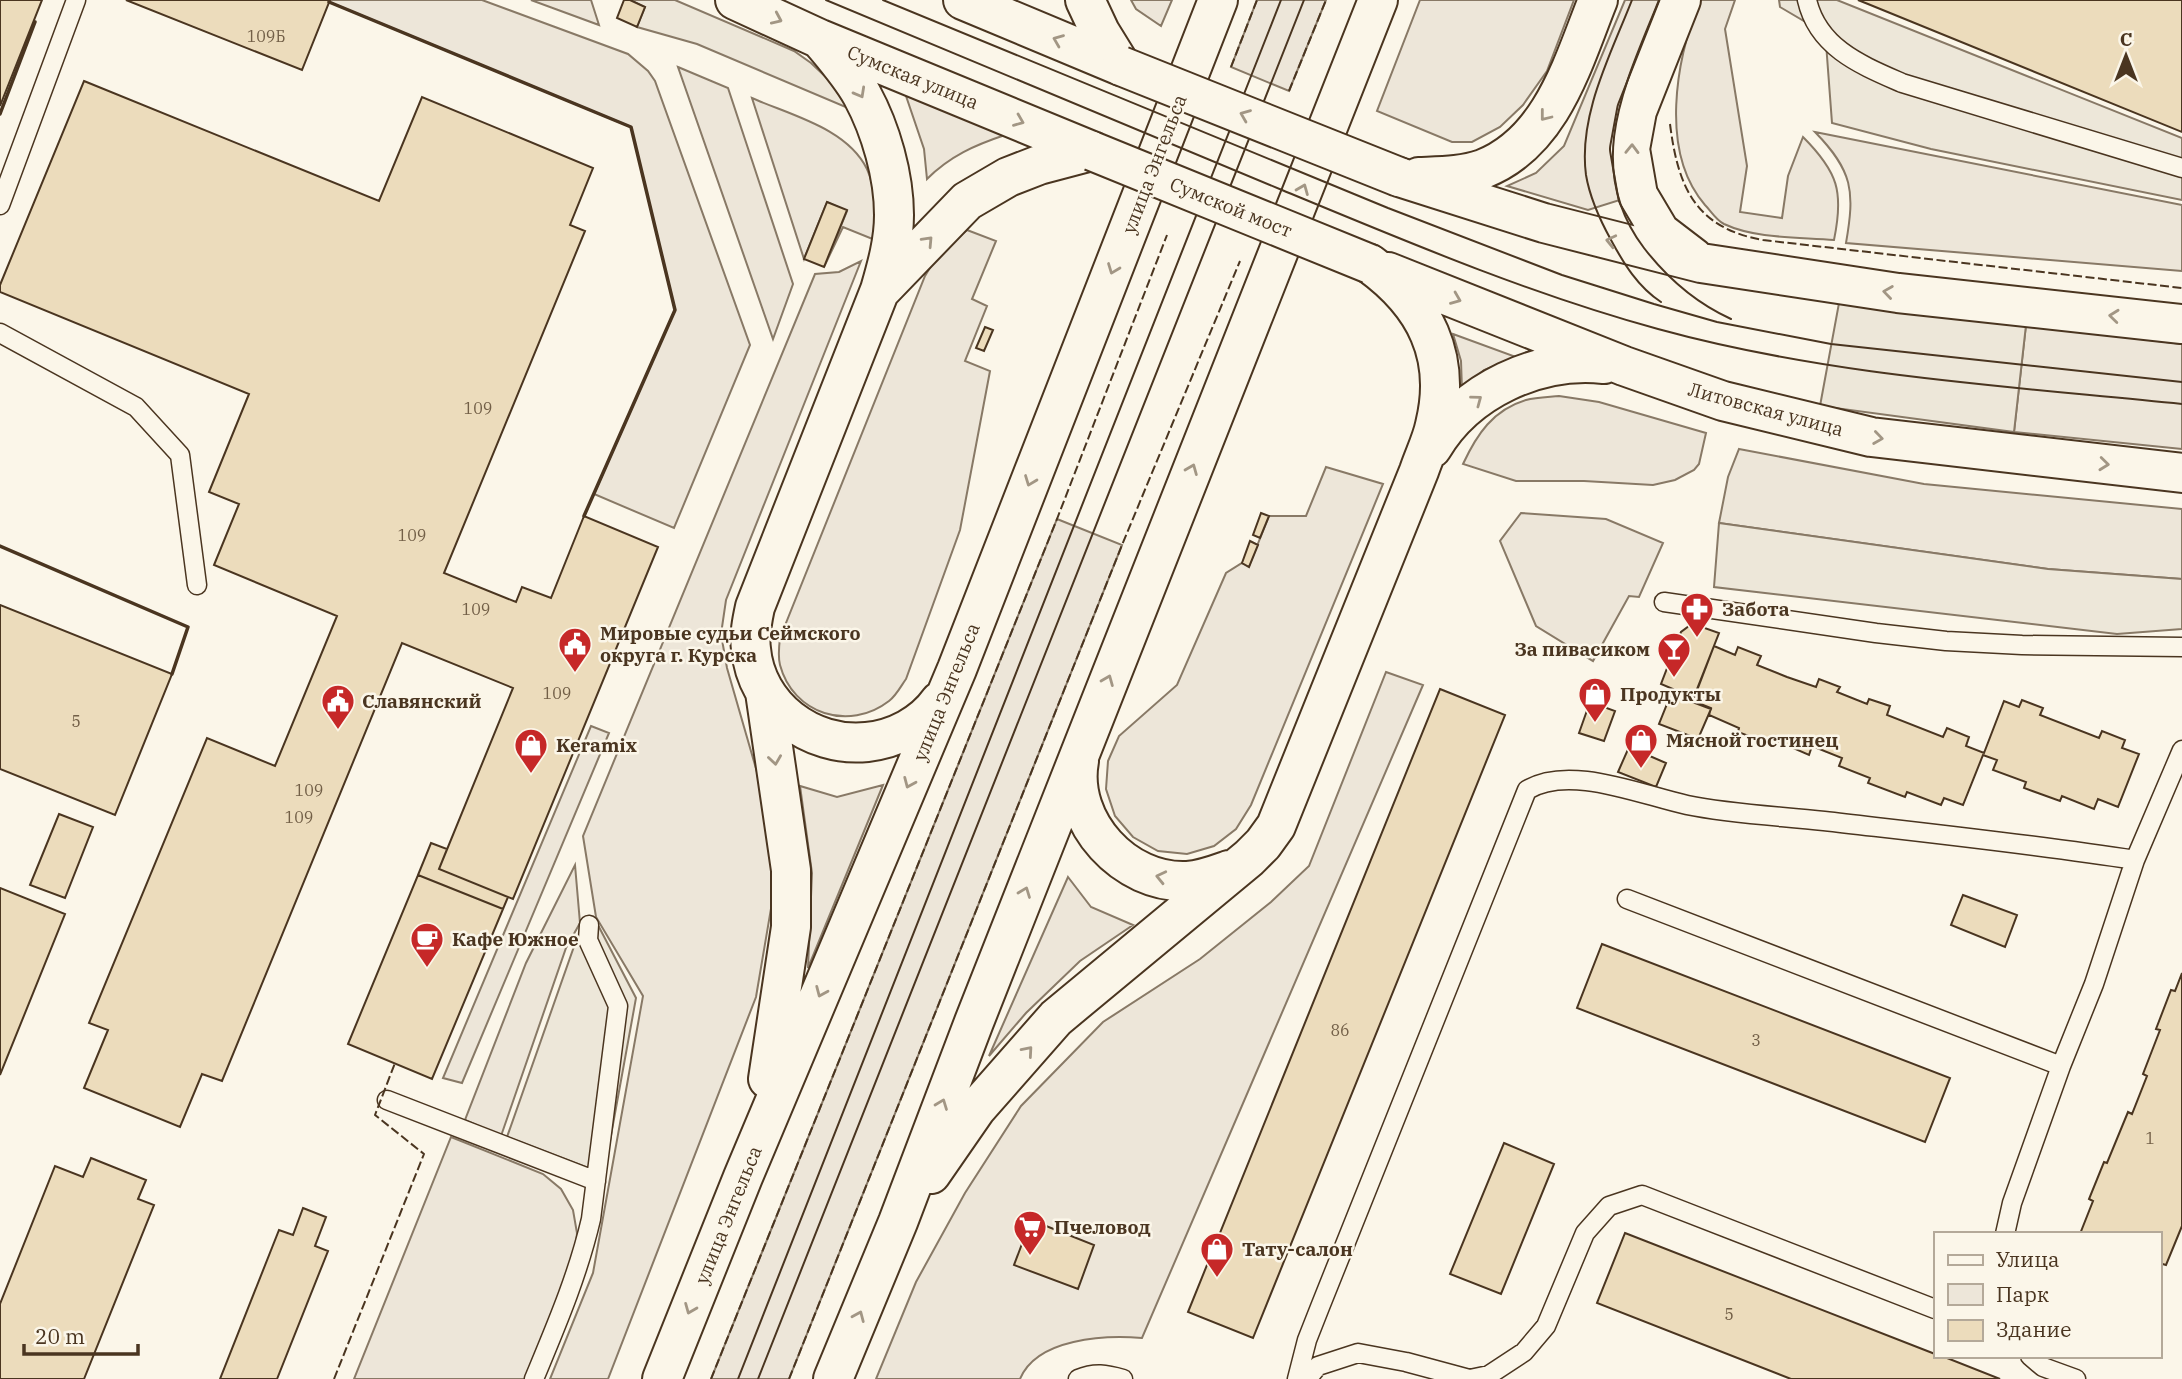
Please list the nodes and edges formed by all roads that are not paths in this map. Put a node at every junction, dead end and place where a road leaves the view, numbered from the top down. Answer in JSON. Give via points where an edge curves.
{"nodes":[{"id":1,"x":76,"y":0,"type":"edge"},
{"id":2,"x":735,"y":0,"type":"edge"},
{"id":3,"x":963,"y":0,"type":"edge"},
{"id":4,"x":1085,"y":0,"type":"edge"},
{"id":5,"x":1218,"y":0,"type":"edge"},
{"id":6,"x":1378,"y":0,"type":"edge"},
{"id":7,"x":1598,"y":0,"type":"edge"},
{"id":8,"x":1681,"y":0,"type":"edge"},
{"id":9,"x":1807,"y":0,"type":"edge"},
{"id":10,"x":820,"y":39,"type":"junction"},
{"id":11,"x":1121,"y":66,"type":"junction"},
{"id":12,"x":1092,"y":150,"type":"junction"},
{"id":13,"x":2182,"y":168,"type":"edge"},
{"id":14,"x":1399,"y":177,"type":"junction"},
{"id":15,"x":0,"y":205,"type":"edge"},
{"id":16,"x":1701,"y":263,"type":"junction"},
{"id":17,"x":1370,"y":264,"type":"junction"},
{"id":18,"x":880,"y":290,"type":"junction"},
{"id":19,"x":2182,"y":324,"type":"edge"},
{"id":20,"x":0,"y":333,"type":"edge"},
{"id":21,"x":1624,"y":366,"type":"junction"},
{"id":22,"x":1419,"y":471,"type":"junction"},
{"id":23,"x":2182,"y":472,"type":"edge"},
{"id":24,"x":197,"y":585,"type":"dead end"},
{"id":25,"x":1664,"y":603,"type":"dead end"},
{"id":26,"x":2182,"y":647,"type":"edge"},
{"id":27,"x":948,"y":689,"type":"junction"},
{"id":28,"x":765,"y":692,"type":"junction"},
{"id":29,"x":1083,"y":744,"type":"junction"},
{"id":30,"x":2182,"y":750,"type":"edge"},
{"id":31,"x":1249,"y":858,"type":"junction"},
{"id":32,"x":2135,"y":860,"type":"junction"},
{"id":33,"x":1627,"y":899,"type":"dead end"},
{"id":34,"x":589,"y":925,"type":"dead end"},
{"id":35,"x":2061,"y":1066,"type":"junction"},
{"id":36,"x":387,"y":1100,"type":"dead end"},
{"id":37,"x":743,"y":1178,"type":"junction"},
{"id":38,"x":596,"y":1181,"type":"junction"},
{"id":39,"x":898,"y":1222,"type":"junction"},
{"id":40,"x":2005,"y":1232,"type":"edge"},
{"id":41,"x":1934,"y":1308,"type":"edge"},
{"id":42,"x":2032,"y":1358,"type":"edge"},
{"id":43,"x":534,"y":1379,"type":"edge"},
{"id":44,"x":662,"y":1379,"type":"edge"},
{"id":45,"x":833,"y":1379,"type":"edge"},
{"id":46,"x":1078,"y":1379,"type":"edge"},
{"id":47,"x":1124,"y":1379,"type":"edge"},
{"id":48,"x":1297,"y":1379,"type":"edge"},
{"id":49,"x":1307,"y":1379,"type":"edge"},
{"id":50,"x":1470,"y":1379,"type":"edge"},
{"id":51,"x":2076,"y":1379,"type":"edge"}],
"edges":[{"from":1,"to":15,"type":"lane"},
{"from":2,"to":10,"type":"main road","name":"Сумская улица","one_way":true},
{"from":11,"to":3,"type":"main road","one_way":true},
{"from":4,"to":11,"type":"main road"},
{"from":5,"to":27,"type":"main road","name":"улица Энгельса","one_way":true},
{"from":29,"to":6,"type":"main road","one_way":true},
{"from":7,"to":14,"type":"main road","one_way":true,"via":[[1550,112],[1518,148],[1483,169]]},
{"from":16,"to":8,"type":"main road","one_way":true,"via":[[1660,232],[1637,195],[1630,149],[1637,111]]},
{"from":9,"to":13,"type":"lane","via":[[1819,30],[1832,46],[1874,71]]},
{"from":10,"to":12,"type":"main road","name":"Сумская улица","one_way":true},
{"from":10,"to":18,"type":"main road","one_way":true,"via":[[852,79],[872,116],[893,188],[891,253]]},
{"from":14,"to":11,"type":"main road","one_way":true,"bridge":true},
{"from":12,"to":17,"type":"main road","name":"Сумской мост","bridge":true},
{"from":18,"to":12,"type":"main road","one_way":true,"via":[[967,201],[1009,177]]},
{"from":16,"to":14,"type":"main road","one_way":true,"via":[[1544,223]]},
{"from":19,"to":16,"type":"main road","one_way":true,"via":[[1898,293]]},
{"from":17,"to":21,"type":"main road","name":"Литовская улица","one_way":true},
{"from":17,"to":22,"type":"main road","via":[[1410,300],[1434,347],[1440,400]]},
{"from":18,"to":28,"type":"main road","via":[[755,607],[751,651]]},
{"from":20,"to":24,"type":"lane","via":[[136,407],[180,455]]},
{"from":22,"to":21,"type":"main road","one_way":true,"via":[[1462,411],[1521,375],[1589,362]]},
{"from":21,"to":23,"type":"main road","name":"Литовская улица","one_way":true,"via":[[1723,401],[1871,437]]},
{"from":22,"to":31,"type":"main road","via":[[1276,826]]},
{"from":25,"to":26,"type":"lane","via":[[1946,641]]},
{"from":27,"to":28,"type":"main road","via":[[935,707],[900,734],[856,743],[814,735],[778,710]]},
{"from":27,"to":37,"type":"main road","name":"улица Энгельса","one_way":true},
{"from":28,"to":37,"type":"main road","one_way":true,"via":[[791,870],[791,927],[769,1075]]},
{"from":31,"to":29,"type":"main road","one_way":true,"via":[[1228,871],[1185,881],[1142,872],[1123,861],[1093,829],[1084,809],[1078,765]]},
{"from":39,"to":29,"type":"main road","one_way":true},
{"from":30,"to":32,"type":"lane"},
{"from":39,"to":31,"type":"main road","one_way":true,"via":[[976,1109],[1056,1018]]},
{"from":32,"to":35,"type":"lane"},
{"from":32,"to":48,"type":"lane","via":[[1689,806],[1591,782],[1550,781],[1527,790],[1307,1340]]},
{"from":33,"to":35,"type":"lane"},
{"from":34,"to":38,"type":"lane","via":[[588,940],[618,1006]]},
{"from":35,"to":40,"type":"lane"},
{"from":36,"to":38,"type":"lane"},
{"from":37,"to":44,"type":"main road","name":"улица Энгельса","one_way":true},
{"from":38,"to":43,"type":"lane","via":[[583,1254]]},
{"from":45,"to":39,"type":"main road","one_way":true},
{"from":41,"to":50,"type":"lane","via":[[1642,1195],[1609,1206],[1585,1233],[1546,1326],[1524,1352],[1489,1375]]},
{"from":42,"to":51,"type":"lane"},
{"from":46,"to":47,"type":"lane","via":[[1090,1374]]},
{"from":49,"to":50,"type":"lane","via":[[1318,1366],[1357,1353]]}]}
